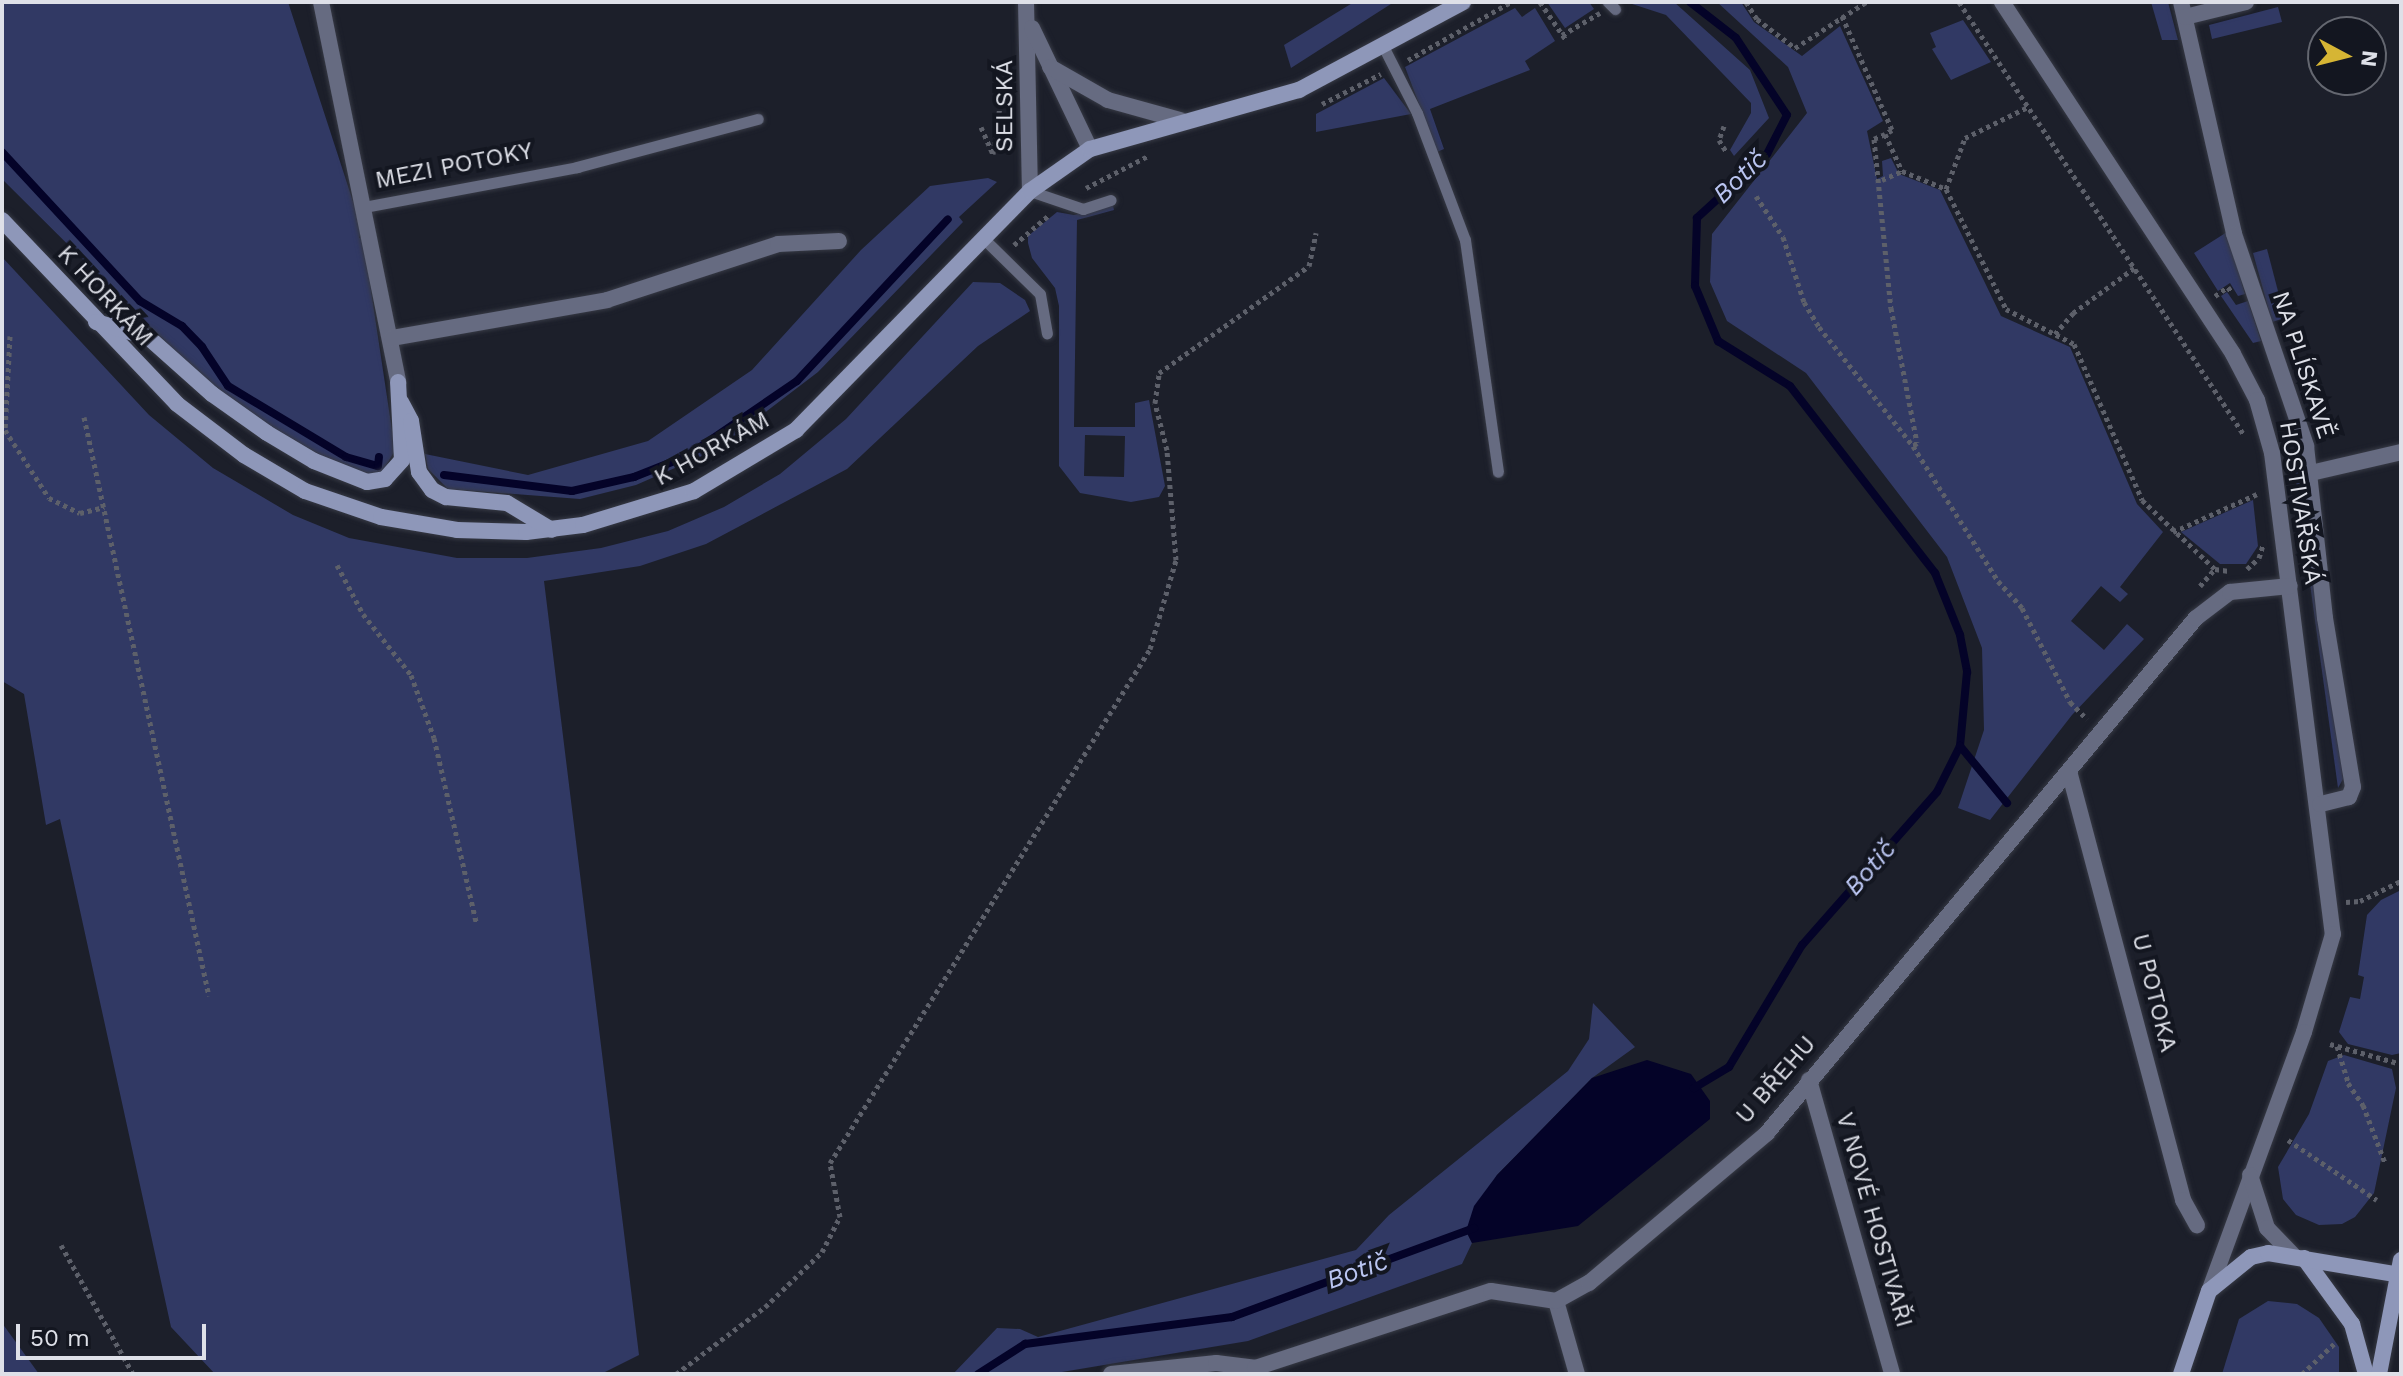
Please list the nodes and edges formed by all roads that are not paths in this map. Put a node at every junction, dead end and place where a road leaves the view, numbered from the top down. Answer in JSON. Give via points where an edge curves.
{"nodes":[{"id":1,"x":321,"y":2,"type":"edge"},
{"id":2,"x":1026,"y":2,"type":"edge"},
{"id":3,"x":1463,"y":2,"type":"edge"},
{"id":4,"x":2002,"y":2,"type":"edge"},
{"id":5,"x":2246,"y":2,"type":"edge"},
{"id":6,"x":2224,"y":5,"type":"edge"},
{"id":7,"x":2183,"y":9,"type":"edge"},
{"id":8,"x":1029,"y":21,"type":"junction"},
{"id":9,"x":1383,"y":46,"type":"junction"},
{"id":10,"x":1050,"y":67,"type":"junction"},
{"id":11,"x":758,"y":119,"type":"dead end"},
{"id":12,"x":1180,"y":120,"type":"junction"},
{"id":13,"x":1090,"y":149,"type":"junction"},
{"id":14,"x":1030,"y":191,"type":"junction"},
{"id":15,"x":1111,"y":200,"type":"dead end"},
{"id":16,"x":364,"y":207,"type":"junction"},
{"id":17,"x":2,"y":220,"type":"edge"},
{"id":18,"x":984,"y":239,"type":"junction"},
{"id":19,"x":839,"y":241,"type":"dead end"},
{"id":20,"x":95,"y":321,"type":"junction"},
{"id":21,"x":1047,"y":333,"type":"dead end"},
{"id":22,"x":392,"y":338,"type":"junction"},
{"id":23,"x":398,"y":382,"type":"joint"},
{"id":24,"x":401,"y":402,"type":"junction"},
{"id":25,"x":2401,"y":452,"type":"edge"},
{"id":26,"x":1498,"y":472,"type":"dead end"},
{"id":27,"x":2311,"y":473,"type":"junction"},
{"id":28,"x":552,"y":530,"type":"junction"},
{"id":29,"x":2290,"y":586,"type":"junction"},
{"id":30,"x":2069,"y":771,"type":"junction"},
{"id":31,"x":2320,"y":804,"type":"junction"},
{"id":32,"x":1809,"y":1080,"type":"junction"},
{"id":33,"x":2249,"y":1174,"type":"junction"},
{"id":34,"x":2197,"y":1225,"type":"dead end"},
{"id":35,"x":2299,"y":1258,"type":"junction"},
{"id":36,"x":2400,"y":1270,"type":"edge"},
{"id":37,"x":2209,"y":1291,"type":"junction"},
{"id":38,"x":1556,"y":1301,"type":"junction"},
{"id":39,"x":1255,"y":1371,"type":"edge"},
{"id":40,"x":1111,"y":1374,"type":"edge"},
{"id":41,"x":1577,"y":1374,"type":"edge"},
{"id":42,"x":1892,"y":1374,"type":"edge"},
{"id":43,"x":2181,"y":1374,"type":"edge"},
{"id":44,"x":2366,"y":1374,"type":"edge"},
{"id":45,"x":2379,"y":1374,"type":"edge"}],
"edges":[{"from":1,"to":16,"type":"street","name":"MEZI POTOKY"},
{"from":2,"to":8,"type":"street","name":"SELSKÁ"},
{"from":3,"to":9,"type":"main road","name":"K HORKÁM"},
{"from":4,"to":29,"type":"street","name":"HOSTIVAŘSKÁ","via":[[2246,378],[2266,427]]},
{"from":5,"to":6,"type":"street"},
{"from":6,"to":7,"type":"street"},
{"from":7,"to":27,"type":"street","name":"NA PLÍSKAVĚ","via":[[2234,234],[2304,435]]},
{"from":8,"to":10,"type":"street","name":"SELSKÁ"},
{"from":8,"to":14,"type":"street","name":"SELSKÁ"},
{"from":9,"to":12,"type":"main road","name":"K HORKÁM","via":[[1299,90]]},
{"from":9,"to":26,"type":"lane","via":[[1417,113],[1465,240]]},
{"from":10,"to":12,"type":"street","name":"SELSKÁ","via":[[1108,100]]},
{"from":10,"to":13,"type":"street","name":"SELSKÁ"},
{"from":11,"to":16,"type":"lane","name":"MEZI POTOKY","via":[[577,167]]},
{"from":12,"to":13,"type":"main road","name":"K HORKÁM"},
{"from":13,"to":14,"type":"main road","name":"K HORKÁM"},
{"from":14,"to":15,"type":"lane","via":[[1083,209]]},
{"from":14,"to":18,"type":"main road","name":"K HORKÁM"},
{"from":16,"to":22,"type":"street"},
{"from":17,"to":20,"type":"main road","name":"K HORKÁM"},
{"from":18,"to":21,"type":"lane","via":[[1040,294]]},
{"from":18,"to":28,"type":"main road","name":"K HORKÁM","via":[[796,430],[745,463],[658,506]]},
{"from":19,"to":22,"type":"street","via":[[778,244],[607,300]]},
{"from":20,"to":24,"type":"main road","via":[[148,337],[212,394],[267,433],[358,480],[385,479],[399,468]]},
{"from":20,"to":28,"type":"main road","name":"K HORKÁM","via":[[177,404],[244,455],[305,491],[418,525],[490,532]]},
{"from":22,"to":23,"type":"street"},
{"from":23,"to":24,"type":"main road"},
{"from":24,"to":28,"type":"main road","via":[[411,421],[419,472],[432,490],[446,497],[507,503]]},
{"from":25,"to":27,"type":"street"},
{"from":27,"to":31,"type":"street","name":"NA PLÍSKAVĚ","via":[[2325,618],[2353,787],[2349,797]]},
{"from":29,"to":30,"type":"street","name":"U BŘEHU","via":[[2219,597]]},
{"from":29,"to":31,"type":"street","name":"HOSTIVAŘSKÁ"},
{"from":30,"to":32,"type":"street","name":"U BŘEHU"},
{"from":30,"to":34,"type":"street","name":"U POTOKA","via":[[2183,1200]]},
{"from":31,"to":33,"type":"street","name":"HOSTIVAŘSKÁ","via":[[2333,934],[2304,1032]]},
{"from":32,"to":38,"type":"street","name":"U BŘEHU","via":[[1767,1133],[1589,1283]]},
{"from":32,"to":42,"type":"street","name":"V NOVÉ HOSTIVAŘI"},
{"from":33,"to":35,"type":"street","via":[[2267,1228]]},
{"from":33,"to":37,"type":"street","name":"HOSTIVAŘSKÁ"},
{"from":35,"to":36,"type":"main road"},
{"from":35,"to":37,"type":"main road","via":[[2268,1253],[2251,1257]]},
{"from":35,"to":44,"type":"main road","via":[[2352,1324]]},
{"from":36,"to":45,"type":"main road"},
{"from":37,"to":43,"type":"main road"},
{"from":38,"to":39,"type":"street","via":[[1491,1291]]},
{"from":38,"to":41,"type":"street"},
{"from":39,"to":40,"type":"street","via":[[1216,1363]]}]}
